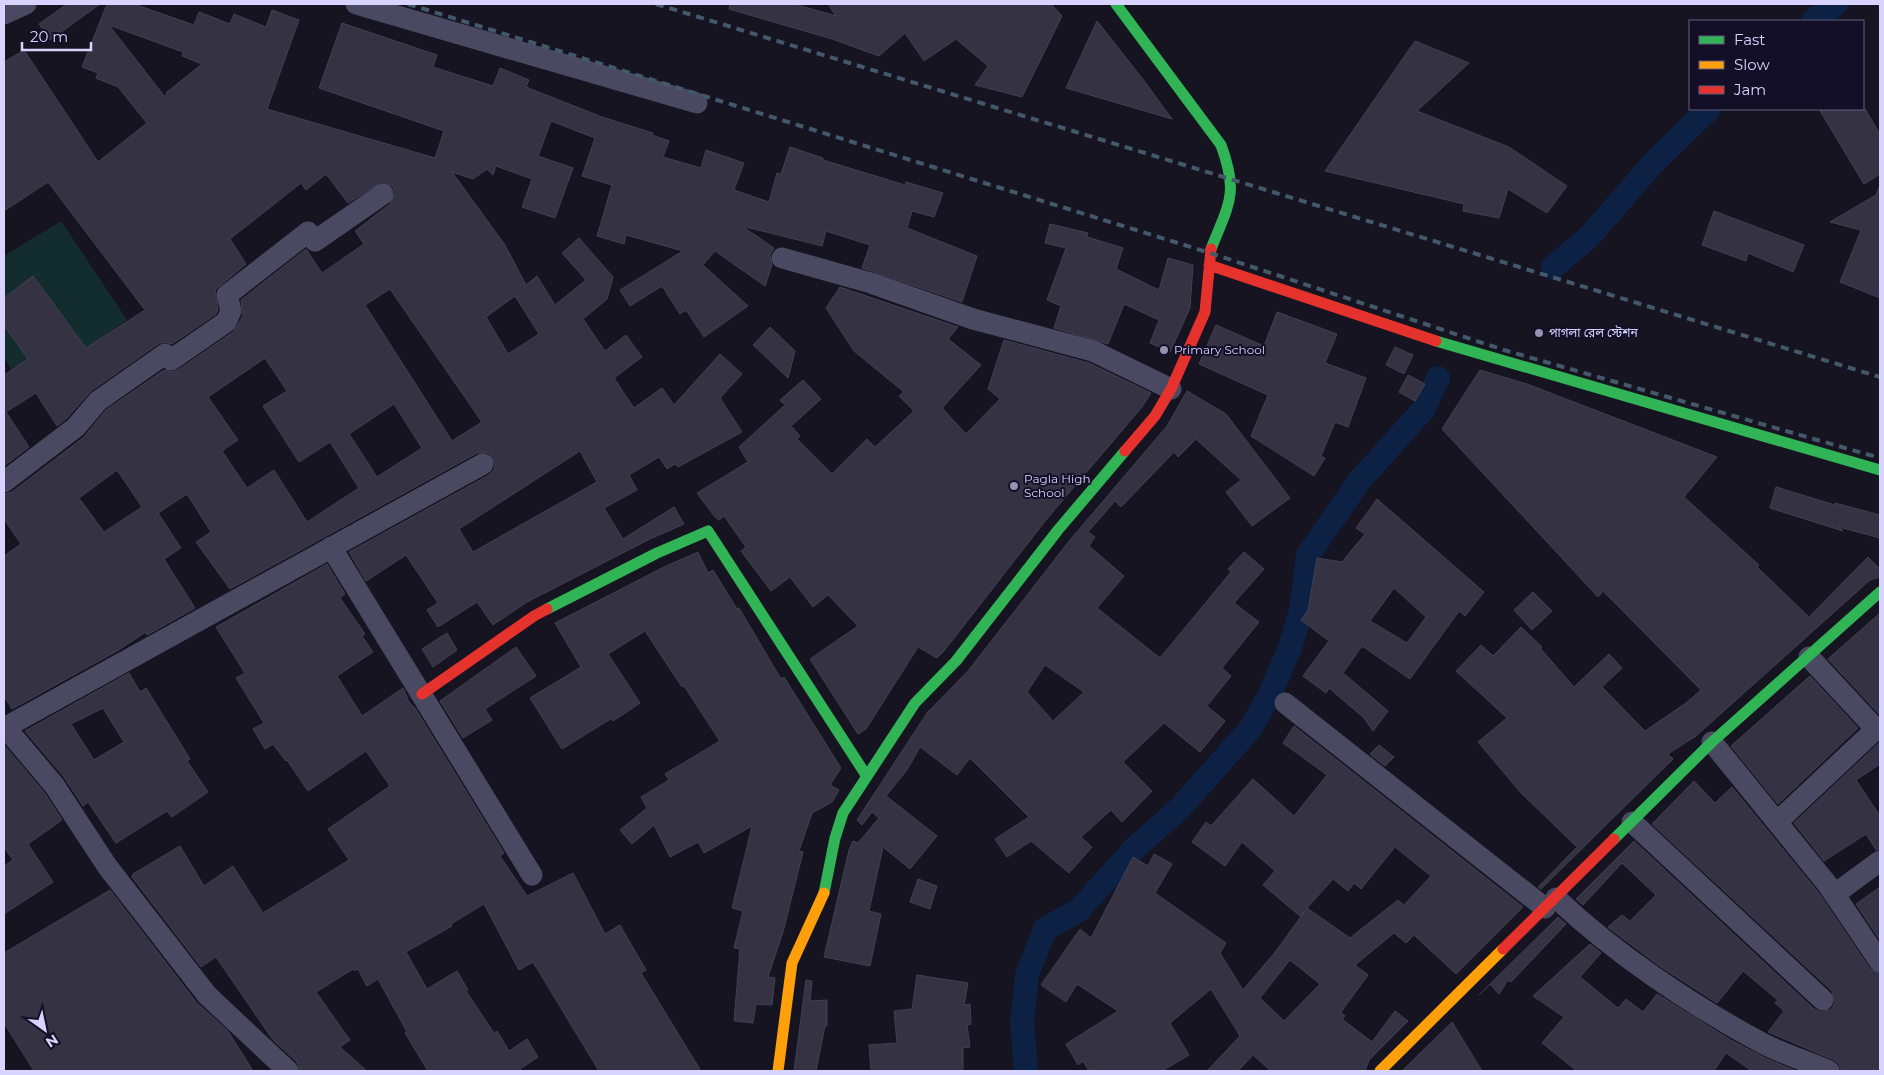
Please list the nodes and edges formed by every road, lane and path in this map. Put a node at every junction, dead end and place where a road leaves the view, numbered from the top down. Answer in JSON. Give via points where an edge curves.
{"nodes":[{"id":1,"x":26,"y":4,"type":"edge"},
{"id":2,"x":356,"y":4,"type":"edge"},
{"id":3,"x":1116,"y":4,"type":"edge"},
{"id":4,"x":4,"y":14,"type":"edge"},
{"id":5,"x":697,"y":103,"type":"dead end"},
{"id":6,"x":383,"y":194,"type":"dead end"},
{"id":7,"x":782,"y":258,"type":"dead end"},
{"id":8,"x":1209,"y":265,"type":"junction"},
{"id":9,"x":1172,"y":388,"type":"junction"},
{"id":10,"x":483,"y":464,"type":"dead end"},
{"id":11,"x":1880,"y":470,"type":"edge"},
{"id":12,"x":4,"y":482,"type":"edge"},
{"id":13,"x":330,"y":547,"type":"junction"},
{"id":14,"x":1880,"y":592,"type":"edge"},
{"id":15,"x":1809,"y":658,"type":"junction"},
{"id":16,"x":422,"y":694,"type":"junction"},
{"id":17,"x":1285,"y":703,"type":"dead end"},
{"id":18,"x":5,"y":728,"type":"edge"},
{"id":19,"x":1712,"y":742,"type":"junction"},
{"id":20,"x":866,"y":775,"type":"junction"},
{"id":21,"x":1632,"y":822,"type":"junction"},
{"id":22,"x":1777,"y":822,"type":"junction"},
{"id":23,"x":1880,"y":861,"type":"edge"},
{"id":24,"x":532,"y":874,"type":"dead end"},
{"id":25,"x":1834,"y":894,"type":"junction"},
{"id":26,"x":1550,"y":903,"type":"junction"},
{"id":27,"x":1880,"y":962,"type":"edge"},
{"id":28,"x":1823,"y":1000,"type":"dead end"},
{"id":29,"x":288,"y":1071,"type":"edge"},
{"id":30,"x":778,"y":1071,"type":"edge"},
{"id":31,"x":1380,"y":1071,"type":"edge"},
{"id":32,"x":1829,"y":1071,"type":"edge"}],
"edges":[{"from":1,"to":4,"type":"street"},
{"from":2,"to":5,"type":"street"},
{"from":3,"to":8,"type":"street","via":[[1221,145],[1230,170],[1232,196],[1210,253]]},
{"from":6,"to":12,"type":"street","via":[[315,241],[308,232],[271,259],[227,295],[231,310],[226,322],[171,360],[165,354],[98,401],[76,427]]},
{"from":7,"to":9,"type":"street","via":[[973,319],[1093,351]]},
{"from":8,"to":9,"type":"street","via":[[1205,312]]},
{"from":8,"to":11,"type":"street","via":[[1418,336]]},
{"from":9,"to":20,"type":"street","via":[[1155,416],[1058,530],[956,661],[915,703]]},
{"from":10,"to":13,"type":"street"},
{"from":13,"to":16,"type":"street"},
{"from":13,"to":18,"type":"street"},
{"from":14,"to":15,"type":"street"},
{"from":15,"to":19,"type":"street"},
{"from":15,"to":22,"type":"street","via":[[1876,729]]},
{"from":16,"to":20,"type":"street","via":[[534,616],[657,553],[708,531]]},
{"from":16,"to":24,"type":"street"},
{"from":17,"to":26,"type":"street"},
{"from":18,"to":29,"type":"street","via":[[54,785],[107,866],[207,995]]},
{"from":19,"to":21,"type":"street"},
{"from":19,"to":22,"type":"street"},
{"from":20,"to":30,"type":"street","via":[[843,813],[824,899],[792,964]]},
{"from":21,"to":26,"type":"street"},
{"from":21,"to":28,"type":"street"},
{"from":22,"to":25,"type":"street"},
{"from":23,"to":25,"type":"street"},
{"from":25,"to":27,"type":"street"},
{"from":26,"to":31,"type":"street"},
{"from":26,"to":32,"type":"street","via":[[1642,968],[1763,1043]]}]}
